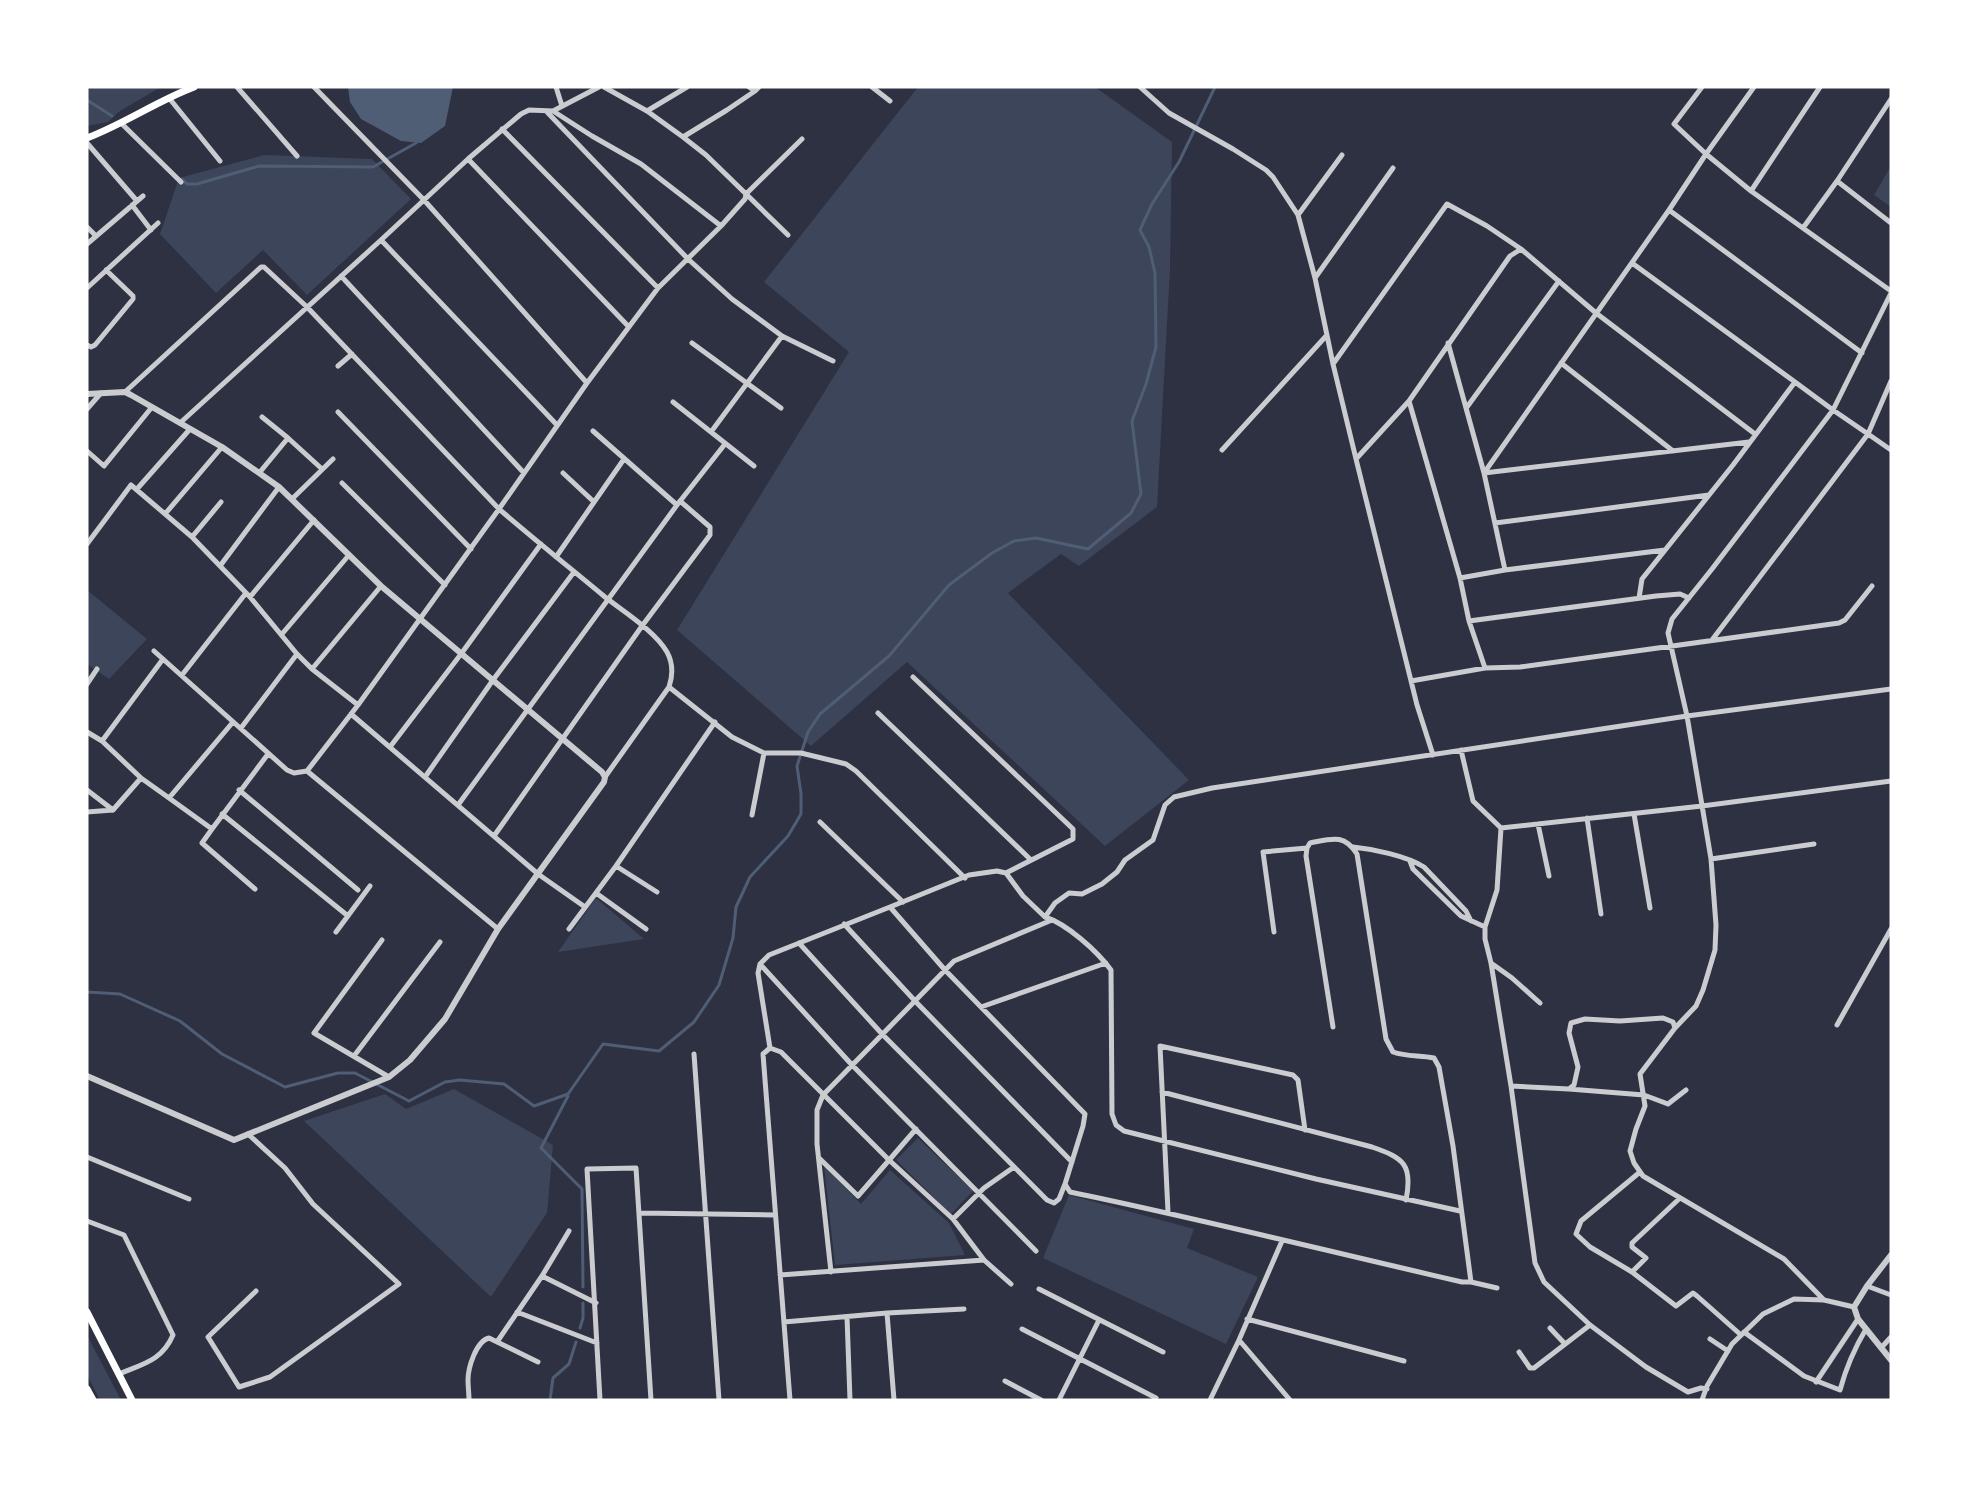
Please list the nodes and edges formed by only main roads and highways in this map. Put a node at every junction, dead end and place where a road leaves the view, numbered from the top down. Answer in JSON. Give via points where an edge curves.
{"nodes":[{"id":1,"x":194,"y":87,"type":"edge"},
{"id":2,"x":87,"y":138,"type":"edge"},
{"id":3,"x":87,"y":1312,"type":"edge"},
{"id":4,"x":87,"y":1389,"type":"edge"},
{"id":5,"x":93,"y":1400,"type":"edge"},
{"id":6,"x":132,"y":1400,"type":"edge"}],
"edges":[{"from":1,"to":2,"type":"main road"},
{"from":3,"to":6,"type":"main road"},
{"from":4,"to":5,"type":"main road"}]}
